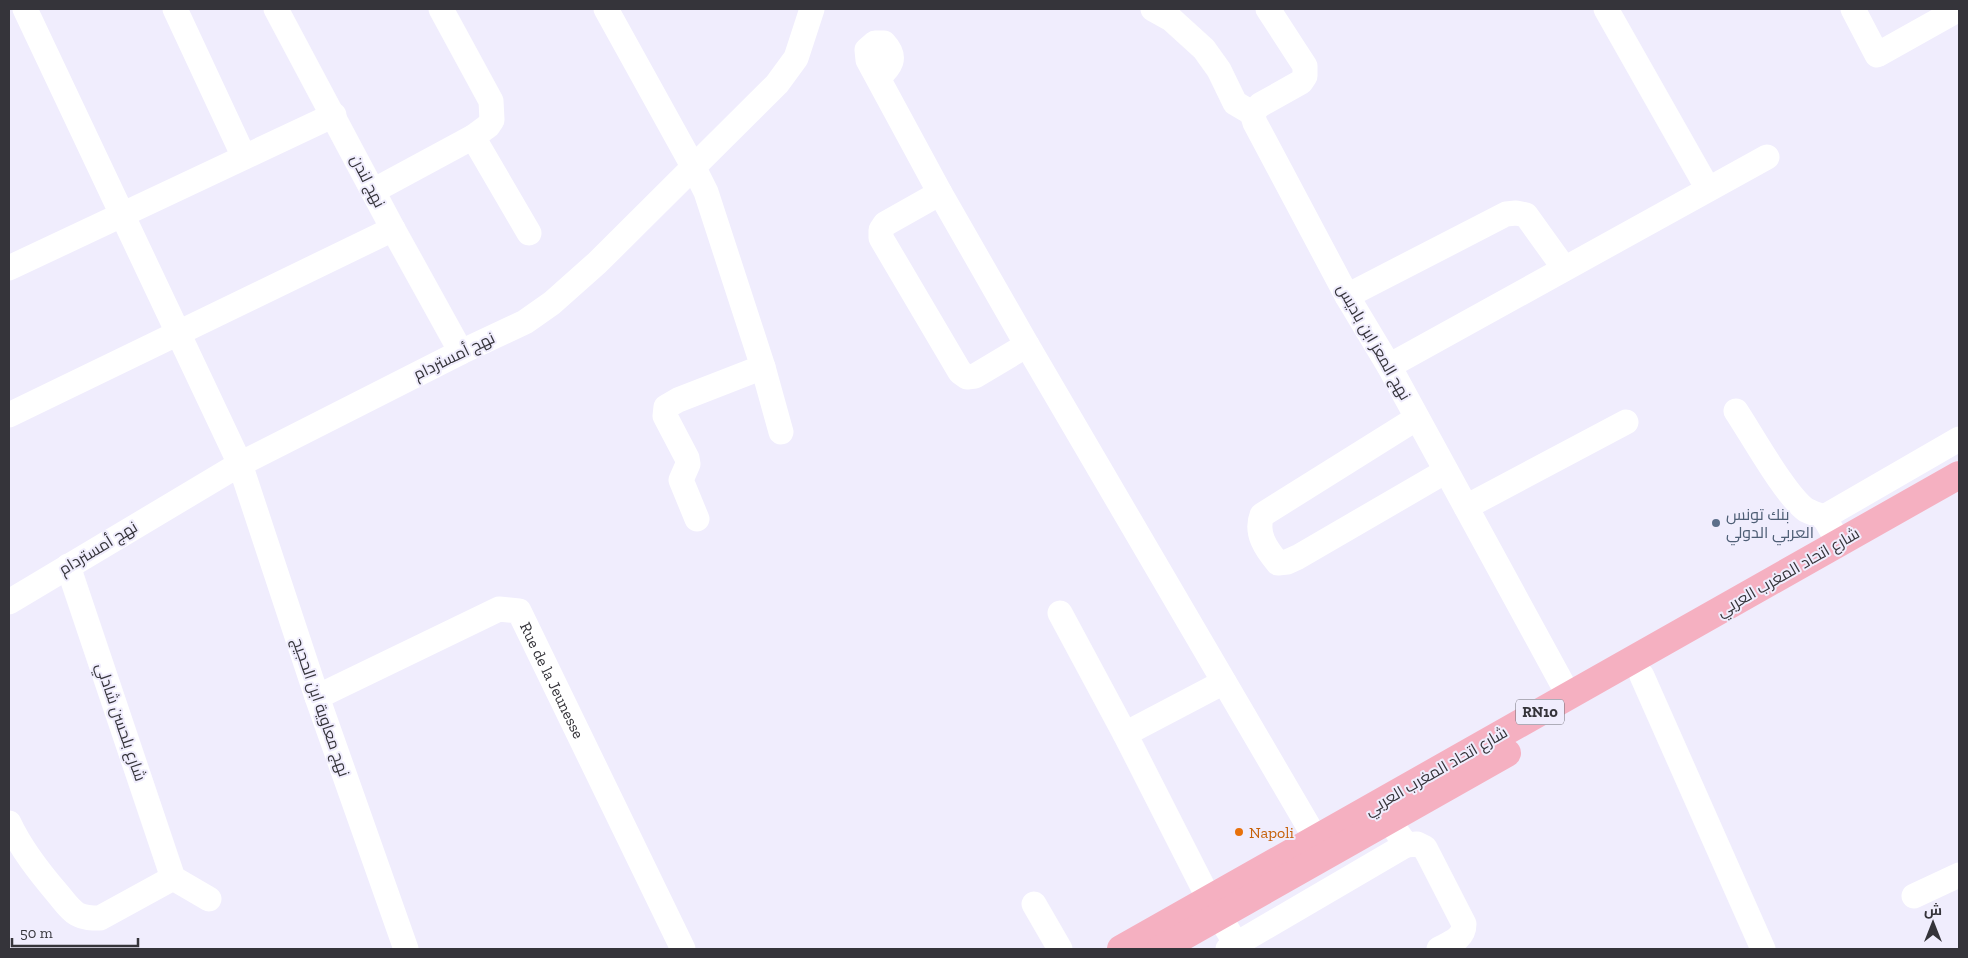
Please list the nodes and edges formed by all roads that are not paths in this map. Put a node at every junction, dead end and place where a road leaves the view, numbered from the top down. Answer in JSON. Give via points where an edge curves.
{"nodes":[{"id":1,"x":25,"y":9,"type":"edge"},
{"id":2,"x":175,"y":9,"type":"edge"},
{"id":3,"x":276,"y":9,"type":"edge"},
{"id":4,"x":441,"y":9,"type":"edge"},
{"id":5,"x":606,"y":9,"type":"edge"},
{"id":6,"x":812,"y":9,"type":"edge"},
{"id":7,"x":1153,"y":9,"type":"edge"},
{"id":8,"x":1268,"y":9,"type":"edge"},
{"id":9,"x":1606,"y":9,"type":"edge"},
{"id":10,"x":1853,"y":9,"type":"edge"},
{"id":11,"x":1959,"y":9,"type":"edge"},
{"id":12,"x":878,"y":78,"type":"dead end"},
{"id":13,"x":1252,"y":113,"type":"junction"},
{"id":14,"x":334,"y":115,"type":"junction"},
{"id":15,"x":473,"y":137,"type":"junction"},
{"id":16,"x":244,"y":157,"type":"junction"},
{"id":17,"x":1767,"y":157,"type":"dead end"},
{"id":18,"x":694,"y":168,"type":"junction"},
{"id":19,"x":1708,"y":188,"type":"junction"},
{"id":20,"x":373,"y":191,"type":"junction"},
{"id":21,"x":940,"y":193,"type":"junction"},
{"id":22,"x":122,"y":215,"type":"junction"},
{"id":23,"x":393,"y":229,"type":"junction"},
{"id":24,"x":529,"y":233,"type":"dead end"},
{"id":25,"x":9,"y":268,"type":"edge"},
{"id":26,"x":1564,"y":268,"type":"junction"},
{"id":27,"x":1347,"y":296,"type":"junction"},
{"id":28,"x":177,"y":332,"type":"junction"},
{"id":29,"x":1027,"y":345,"type":"junction"},
{"id":30,"x":461,"y":352,"type":"junction"},
{"id":31,"x":1388,"y":366,"type":"junction"},
{"id":32,"x":763,"y":367,"type":"junction"},
{"id":33,"x":1736,"y":411,"type":"dead end"},
{"id":34,"x":9,"y":415,"type":"edge"},
{"id":35,"x":1417,"y":418,"type":"junction"},
{"id":36,"x":1626,"y":422,"type":"dead end"},
{"id":37,"x":781,"y":432,"type":"dead end"},
{"id":38,"x":1959,"y":439,"type":"edge"},
{"id":39,"x":240,"y":464,"type":"junction"},
{"id":40,"x":1446,"y":471,"type":"junction"},
{"id":41,"x":1959,"y":475,"type":"edge"},
{"id":42,"x":1959,"y":496,"type":"edge"},
{"id":43,"x":1466,"y":507,"type":"junction"},
{"id":44,"x":1824,"y":517,"type":"junction"},
{"id":45,"x":697,"y":519,"type":"dead end"},
{"id":46,"x":1839,"y":543,"type":"junction"},
{"id":47,"x":68,"y":566,"type":"junction"},
{"id":48,"x":9,"y":602,"type":"edge"},
{"id":49,"x":1060,"y":613,"type":"dead end"},
{"id":50,"x":1637,"y":668,"type":"junction"},
{"id":51,"x":1224,"y":682,"type":"junction"},
{"id":52,"x":1569,"y":696,"type":"junction"},
{"id":53,"x":317,"y":697,"type":"junction"},
{"id":54,"x":1125,"y":734,"type":"junction"},
{"id":55,"x":1390,"y":820,"type":"junction"},
{"id":56,"x":9,"y":823,"type":"edge"},
{"id":57,"x":1316,"y":839,"type":"junction"},
{"id":58,"x":1406,"y":845,"type":"junction"},
{"id":59,"x":1959,"y":875,"type":"edge"},
{"id":60,"x":173,"y":878,"type":"junction"},
{"id":61,"x":1914,"y":896,"type":"dead end"},
{"id":62,"x":210,"y":900,"type":"dead end"},
{"id":63,"x":1034,"y":904,"type":"dead end"},
{"id":64,"x":1221,"y":907,"type":"junction"},
{"id":65,"x":1243,"y":946,"type":"edge"},
{"id":66,"x":406,"y":949,"type":"edge"},
{"id":67,"x":683,"y":949,"type":"edge"},
{"id":68,"x":1060,"y":949,"type":"edge"},
{"id":69,"x":1121,"y":949,"type":"edge"},
{"id":70,"x":1161,"y":949,"type":"edge"},
{"id":71,"x":1439,"y":949,"type":"edge"},
{"id":72,"x":1763,"y":949,"type":"edge"}],
"edges":[{"from":1,"to":22,"type":"street","name":"نهج معاوية ابن الحجيج"},
{"from":2,"to":16,"type":"street"},
{"from":3,"to":14,"type":"street","name":"نهج لندن"},
{"from":4,"to":15,"type":"street","via":[[491,102],[492,120]]},
{"from":5,"to":18,"type":"street"},
{"from":6,"to":18,"type":"street","name":"نهج أمستردام","via":[[796,58],[789,69]]},
{"from":7,"to":13,"type":"street","via":[[1171,19],[1204,49],[1219,70],[1235,103]]},
{"from":8,"to":13,"type":"street","via":[[1305,66],[1305,76],[1301,82]]},
{"from":9,"to":19,"type":"street"},
{"from":10,"to":11,"type":"street","via":[[1877,55]]},
{"from":12,"to":21,"type":"street"},
{"from":13,"to":27,"type":"street","name":"نهج المعز ابن باديس"},
{"from":14,"to":16,"type":"street"},
{"from":14,"to":20,"type":"street","name":"نهج لندن"},
{"from":15,"to":20,"type":"street"},
{"from":15,"to":24,"type":"street"},
{"from":16,"to":22,"type":"street"},
{"from":17,"to":19,"type":"street"},
{"from":18,"to":30,"type":"street","name":"نهج أمستردام","via":[[552,303],[525,322]]},
{"from":18,"to":32,"type":"street","via":[[710,204]]},
{"from":19,"to":26,"type":"street"},
{"from":20,"to":23,"type":"street","name":"نهج لندن"},
{"from":21,"to":29,"type":"street"},
{"from":21,"to":29,"type":"street","via":[[885,224],[881,238],[960,372],[975,376]]},
{"from":22,"to":25,"type":"street"},
{"from":22,"to":28,"type":"street","name":"نهج معاوية ابن الحجيج"},
{"from":23,"to":28,"type":"street"},
{"from":23,"to":30,"type":"street","name":"نهج لندن"},
{"from":26,"to":27,"type":"street","via":[[1526,216],[1506,214]]},
{"from":26,"to":31,"type":"street"},
{"from":27,"to":31,"type":"street","name":"نهج المعز ابن باديس"},
{"from":28,"to":34,"type":"street"},
{"from":28,"to":39,"type":"street","name":"نهج معاوية ابن الحجيج"},
{"from":29,"to":51,"type":"street"},
{"from":30,"to":39,"type":"street","name":"نهج أمستردام"},
{"from":31,"to":35,"type":"street","name":"نهج المعز ابن باديس"},
{"from":32,"to":37,"type":"street"},
{"from":32,"to":45,"type":"street","via":[[666,407],[665,416],[687,458],[688,464],[681,480]]},
{"from":33,"to":44,"type":"street","via":[[1786,488],[1805,509]]},
{"from":35,"to":40,"type":"street","name":"نهج المعز ابن باديس"},
{"from":35,"to":40,"type":"street","via":[[1262,516],[1259,532],[1272,556],[1278,563],[1298,557]]},
{"from":36,"to":43,"type":"street"},
{"from":38,"to":44,"type":"street"},
{"from":39,"to":47,"type":"street","name":"نهج أمستردام"},
{"from":39,"to":53,"type":"street","name":"نهج معاوية ابن الحجيج"},
{"from":40,"to":43,"type":"street","name":"نهج المعز ابن باديس"},
{"from":41,"to":46,"type":"main road","name":"شارع اتحاد المغرب العربي","number":"RN10"},
{"from":42,"to":50,"type":"main road","name":"شارع اتحاد المغرب العربي","number":"RN10"},
{"from":43,"to":52,"type":"street","name":"نهج المعز ابن باديس"},
{"from":44,"to":46,"type":"street"},
{"from":46,"to":50,"type":"main road","name":"شارع اتحاد المغرب العربي","number":"RN10"},
{"from":47,"to":48,"type":"street","name":"نهج أمستردام"},
{"from":47,"to":60,"type":"street","name":"شارع بلحسن شادلي"},
{"from":49,"to":54,"type":"street"},
{"from":50,"to":52,"type":"main road","name":"شارع اتحاد المغرب العربي","number":"RN10"},
{"from":50,"to":55,"type":"main road","name":"شارع اتحاد المغرب العربي","number":"RN10"},
{"from":50,"to":72,"type":"street"},
{"from":51,"to":54,"type":"street"},
{"from":51,"to":57,"type":"street"},
{"from":52,"to":57,"type":"main road","name":"شارع اتحاد المغرب العربي","number":"RN10"},
{"from":53,"to":66,"type":"street","name":"نهج معاوية ابن الحجيج"},
{"from":53,"to":67,"type":"street","name":"Rue de la Jeunesse","via":[[499,609],[519,611]]},
{"from":54,"to":64,"type":"street"},
{"from":55,"to":58,"type":"street"},
{"from":55,"to":64,"type":"main road","name":"شارع اتحاد المغرب العربي","number":"RN10"},
{"from":56,"to":60,"type":"street","via":[[18,842],[46,880],[70,908],[88,918],[100,918]]},
{"from":57,"to":64,"type":"main road","name":"شارع اتحاد المغرب العربي","number":"RN10"},
{"from":58,"to":65,"type":"street"},
{"from":58,"to":71,"type":"street","via":[[1417,844],[1425,848],[1464,924],[1460,937]]},
{"from":59,"to":61,"type":"street"},
{"from":60,"to":62,"type":"street"},
{"from":63,"to":68,"type":"street"},
{"from":64,"to":65,"type":"street"},
{"from":64,"to":69,"type":"main road","name":"شارع اتحاد المغرب العربي","number":"RN10"},
{"from":64,"to":70,"type":"main road","name":"شارع اتحاد المغرب العربي","number":"RN10"}]}
